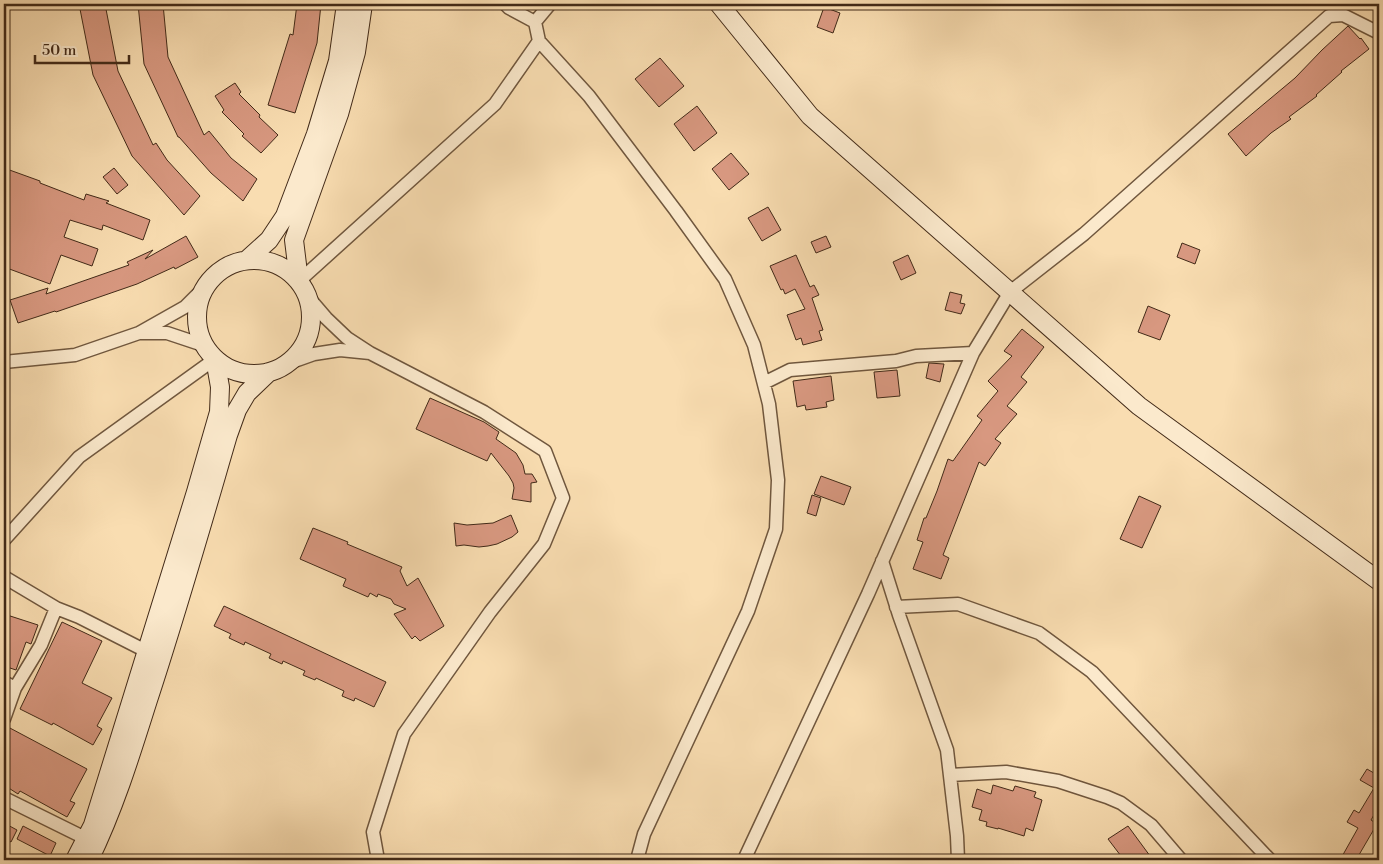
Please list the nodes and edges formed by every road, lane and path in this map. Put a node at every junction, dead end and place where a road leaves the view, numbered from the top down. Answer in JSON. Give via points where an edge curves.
{"nodes":[{"id":1,"x":346,"y":4,"type":"edge"},
{"id":2,"x":363,"y":4,"type":"edge"},
{"id":3,"x":505,"y":4,"type":"edge"},
{"id":4,"x":550,"y":4,"type":"edge"},
{"id":5,"x":719,"y":4,"type":"edge"},
{"id":6,"x":535,"y":22,"type":"junction"},
{"id":7,"x":1379,"y":33,"type":"edge"},
{"id":8,"x":539,"y":41,"type":"junction"},
{"id":9,"x":248,"y":259,"type":"junction"},
{"id":10,"x":299,"y":281,"type":"junction"},
{"id":11,"x":202,"y":290,"type":"junction"},
{"id":12,"x":1010,"y":292,"type":"junction"},
{"id":13,"x":308,"y":297,"type":"junction"},
{"id":14,"x":139,"y":333,"type":"junction"},
{"id":15,"x":203,"y":345,"type":"junction"},
{"id":16,"x":973,"y":352,"type":"junction"},
{"id":17,"x":370,"y":353,"type":"junction"},
{"id":18,"x":215,"y":360,"type":"junction"},
{"id":19,"x":4,"y":362,"type":"edge"},
{"id":20,"x":286,"y":364,"type":"junction"},
{"id":21,"x":269,"y":372,"type":"junction"},
{"id":22,"x":764,"y":383,"type":"junction"},
{"id":23,"x":4,"y":540,"type":"edge"},
{"id":24,"x":882,"y":561,"type":"junction"},
{"id":25,"x":4,"y":577,"type":"edge"},
{"id":26,"x":1379,"y":581,"type":"edge"},
{"id":27,"x":896,"y":607,"type":"junction"},
{"id":28,"x":56,"y":608,"type":"junction"},
{"id":29,"x":146,"y":651,"type":"junction"},
{"id":30,"x":9,"y":685,"type":"edge"},
{"id":31,"x":4,"y":719,"type":"edge"},
{"id":32,"x":950,"y":775,"type":"junction"},
{"id":33,"x":4,"y":798,"type":"edge"},
{"id":34,"x":87,"y":839,"type":"junction"},
{"id":35,"x":75,"y":860,"type":"edge"},
{"id":36,"x":89,"y":860,"type":"edge"},
{"id":37,"x":378,"y":860,"type":"edge"},
{"id":38,"x":637,"y":860,"type":"edge"},
{"id":39,"x":744,"y":860,"type":"edge"},
{"id":40,"x":958,"y":860,"type":"edge"},
{"id":41,"x":1181,"y":860,"type":"edge"},
{"id":42,"x":1270,"y":860,"type":"edge"}],
"edges":[{"from":1,"to":9,"type":"street","via":[[338,61],[316,134],[284,216],[269,240]]},
{"from":2,"to":10,"type":"street","via":[[356,52],[339,114],[294,240]]},
{"from":3,"to":6,"type":"street"},
{"from":4,"to":6,"type":"street"},
{"from":5,"to":12,"type":"street","via":[[810,116]]},
{"from":6,"to":8,"type":"street"},
{"from":7,"to":12,"type":"street","via":[[1343,15],[1329,16],[1084,234]]},
{"from":8,"to":10,"type":"street","via":[[495,104]]},
{"from":8,"to":22,"type":"street","via":[[588,96],[725,279],[754,345]]},
{"from":9,"to":10,"type":"street","via":[[267,260],[284,268]]},
{"from":9,"to":11,"type":"street","via":[[230,264],[214,275]]},
{"from":10,"to":13,"type":"street"},
{"from":11,"to":14,"type":"street","via":[[185,307]]},
{"from":11,"to":15,"type":"street","via":[[196,308],[197,327]]},
{"from":12,"to":16,"type":"street"},
{"from":12,"to":26,"type":"street","via":[[1139,406]]},
{"from":13,"to":17,"type":"street","via":[[347,338]]},
{"from":13,"to":20,"type":"street","via":[[311,316],[308,335],[300,351]]},
{"from":14,"to":15,"type":"street","via":[[166,333]]},
{"from":14,"to":19,"type":"street","via":[[75,354]]},
{"from":15,"to":18,"type":"street"},
{"from":16,"to":22,"type":"street","via":[[790,370]]},
{"from":16,"to":24,"type":"street"},
{"from":17,"to":20,"type":"street","via":[[340,350],[314,354]]},
{"from":17,"to":37,"type":"street","via":[[484,412],[545,451],[563,498],[544,544],[490,612],[404,734],[373,832]]},
{"from":18,"to":21,"type":"street","via":[[231,370],[250,374]]},
{"from":18,"to":23,"type":"street","via":[[79,457]]},
{"from":18,"to":29,"type":"street","via":[[220,387],[219,412]]},
{"from":20,"to":21,"type":"street"},
{"from":21,"to":36,"type":"street","via":[[247,393],[237,410],[125,772]]},
{"from":22,"to":38,"type":"street","via":[[778,480],[776,529],[748,611],[644,834]]},
{"from":24,"to":27,"type":"street"},
{"from":24,"to":39,"type":"street"},
{"from":25,"to":28,"type":"street"},
{"from":27,"to":32,"type":"street","via":[[947,750]]},
{"from":27,"to":42,"type":"street","via":[[958,604],[1039,633],[1092,672]]},
{"from":28,"to":29,"type":"street"},
{"from":28,"to":30,"type":"street","via":[[41,645]]},
{"from":29,"to":34,"type":"street"},
{"from":30,"to":31,"type":"street"},
{"from":32,"to":40,"type":"street"},
{"from":32,"to":41,"type":"street","via":[[1006,772],[1058,781],[1108,797],[1151,825]]},
{"from":33,"to":34,"type":"street"},
{"from":34,"to":35,"type":"street"}]}
